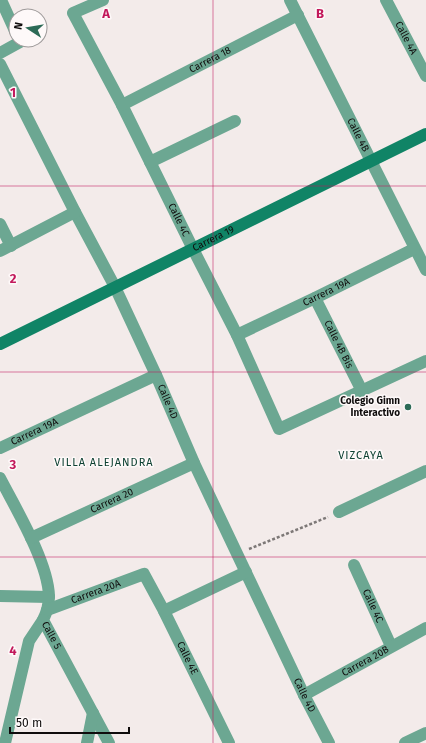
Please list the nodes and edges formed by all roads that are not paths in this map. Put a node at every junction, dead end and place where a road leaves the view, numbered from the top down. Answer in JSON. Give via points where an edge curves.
{"nodes":[{"id":1,"x":1,"y":0,"type":"edge"},
{"id":2,"x":103,"y":0,"type":"edge"},
{"id":3,"x":290,"y":0,"type":"edge"},
{"id":4,"x":386,"y":0,"type":"edge"},
{"id":5,"x":298,"y":15,"type":"junction"},
{"id":6,"x":8,"y":16,"type":"edge"},
{"id":7,"x":8,"y":46,"type":"edge"},
{"id":8,"x":0,"y":53,"type":"edge"},
{"id":9,"x":0,"y":64,"type":"edge"},
{"id":10,"x":426,"y":76,"type":"edge"},
{"id":11,"x":122,"y":105,"type":"junction"},
{"id":12,"x":235,"y":120,"type":"dead end"},
{"id":13,"x":426,"y":134,"type":"edge"},
{"id":14,"x":371,"y":161,"type":"junction"},
{"id":15,"x":150,"y":162,"type":"junction"},
{"id":16,"x":75,"y":212,"type":"junction"},
{"id":17,"x":0,"y":224,"type":"edge"},
{"id":18,"x":5,"y":248,"type":"edge"},
{"id":19,"x":414,"y":248,"type":"junction"},
{"id":20,"x":193,"y":249,"type":"junction"},
{"id":21,"x":426,"y":270,"type":"edge"},
{"id":22,"x":115,"y":287,"type":"junction"},
{"id":23,"x":315,"y":298,"type":"junction"},
{"id":24,"x":237,"y":335,"type":"junction"},
{"id":25,"x":0,"y":344,"type":"edge"},
{"id":26,"x":426,"y":362,"type":"edge"},
{"id":27,"x":156,"y":375,"type":"junction"},
{"id":28,"x":362,"y":391,"type":"junction"},
{"id":29,"x":0,"y":448,"type":"edge"},
{"id":30,"x":194,"y":464,"type":"junction"},
{"id":31,"x":426,"y":471,"type":"edge"},
{"id":32,"x":0,"y":478,"type":"edge"},
{"id":33,"x":339,"y":512,"type":"road end"},
{"id":34,"x":31,"y":538,"type":"junction"},
{"id":35,"x":354,"y":565,"type":"dead end"},
{"id":36,"x":246,"y":572,"type":"junction"},
{"id":37,"x":144,"y":574,"type":"joint"},
{"id":38,"x":0,"y":596,"type":"edge"},
{"id":39,"x":49,"y":597,"type":"junction"},
{"id":40,"x":164,"y":611,"type":"junction"},
{"id":41,"x":45,"y":615,"type":"junction"},
{"id":42,"x":426,"y":628,"type":"edge"},
{"id":43,"x":391,"y":646,"type":"junction"},
{"id":44,"x":304,"y":695,"type":"junction"},
{"id":45,"x":93,"y":713,"type":"junction"},
{"id":46,"x":426,"y":732,"type":"edge"},
{"id":47,"x":5,"y":743,"type":"edge"},
{"id":48,"x":87,"y":743,"type":"edge"},
{"id":49,"x":109,"y":743,"type":"edge"},
{"id":50,"x":229,"y":743,"type":"edge"},
{"id":51,"x":329,"y":743,"type":"edge"},
{"id":52,"x":405,"y":743,"type":"edge"}],
"edges":[{"from":1,"to":6,"type":"street"},
{"from":2,"to":11,"type":"street","name":"Calle 4C","via":[[73,13]]},
{"from":3,"to":5,"type":"street","name":"Calle 4B"},
{"from":4,"to":10,"type":"street","name":"Calle 4A"},
{"from":5,"to":11,"type":"street","name":"Carrera 18"},
{"from":5,"to":14,"type":"street","name":"Calle 4B"},
{"from":7,"to":8,"type":"street"},
{"from":9,"to":16,"type":"street","name":"Calle 4D"},
{"from":11,"to":15,"type":"street","name":"Calle 4C"},
{"from":12,"to":15,"type":"street"},
{"from":13,"to":14,"type":"street","name":"Carrera 19"},
{"from":14,"to":19,"type":"street","name":"Calle 4B"},
{"from":14,"to":20,"type":"street","name":"Carrera 19"},
{"from":15,"to":20,"type":"street","name":"Calle 4C"},
{"from":16,"to":18,"type":"street"},
{"from":16,"to":22,"type":"street","name":"Calle 4D"},
{"from":17,"to":18,"type":"street"},
{"from":19,"to":21,"type":"street","name":"Calle 4B"},
{"from":19,"to":23,"type":"street","name":"Carrera 19A"},
{"from":20,"to":22,"type":"street","name":"Carrera 19"},
{"from":20,"to":24,"type":"street","name":"Calle 4C"},
{"from":22,"to":25,"type":"street","name":"Carrera 19"},
{"from":22,"to":27,"type":"street","name":"Calle 4D"},
{"from":23,"to":24,"type":"street","name":"Carrera 19A"},
{"from":23,"to":28,"type":"street","name":"Calle 4B Bis"},
{"from":24,"to":28,"type":"street","name":"Calle 4C","via":[[279,429]]},
{"from":26,"to":28,"type":"street"},
{"from":27,"to":29,"type":"street","name":"Carrera 19A"},
{"from":27,"to":30,"type":"street","name":"Calle 4D"},
{"from":30,"to":34,"type":"street","name":"Carrera 20"},
{"from":30,"to":36,"type":"street","name":"Calle 4D"},
{"from":31,"to":33,"type":"street"},
{"from":32,"to":34,"type":"street","name":"Calle 5"},
{"from":34,"to":39,"type":"street","name":"Calle 5","via":[[46,574]]},
{"from":35,"to":43,"type":"street","name":"Calle 4C"},
{"from":36,"to":40,"type":"street"},
{"from":36,"to":44,"type":"street","name":"Calle 4D"},
{"from":37,"to":40,"type":"street","name":"Calle 4E"},
{"from":37,"to":41,"type":"street","name":"Carrera 20A"},
{"from":38,"to":39,"type":"street"},
{"from":39,"to":41,"type":"street","name":"Calle 5"},
{"from":40,"to":50,"type":"street","name":"Calle 4E"},
{"from":41,"to":45,"type":"street","name":"Calle 5"},
{"from":41,"to":47,"type":"street","via":[[29,641]]},
{"from":42,"to":43,"type":"street","name":"Carrera 20B"},
{"from":43,"to":44,"type":"street","name":"Carrera 20B"},
{"from":44,"to":51,"type":"street","name":"Calle 4D"},
{"from":45,"to":48,"type":"street"},
{"from":45,"to":49,"type":"street","name":"Calle 5"},
{"from":46,"to":52,"type":"street"}]}
